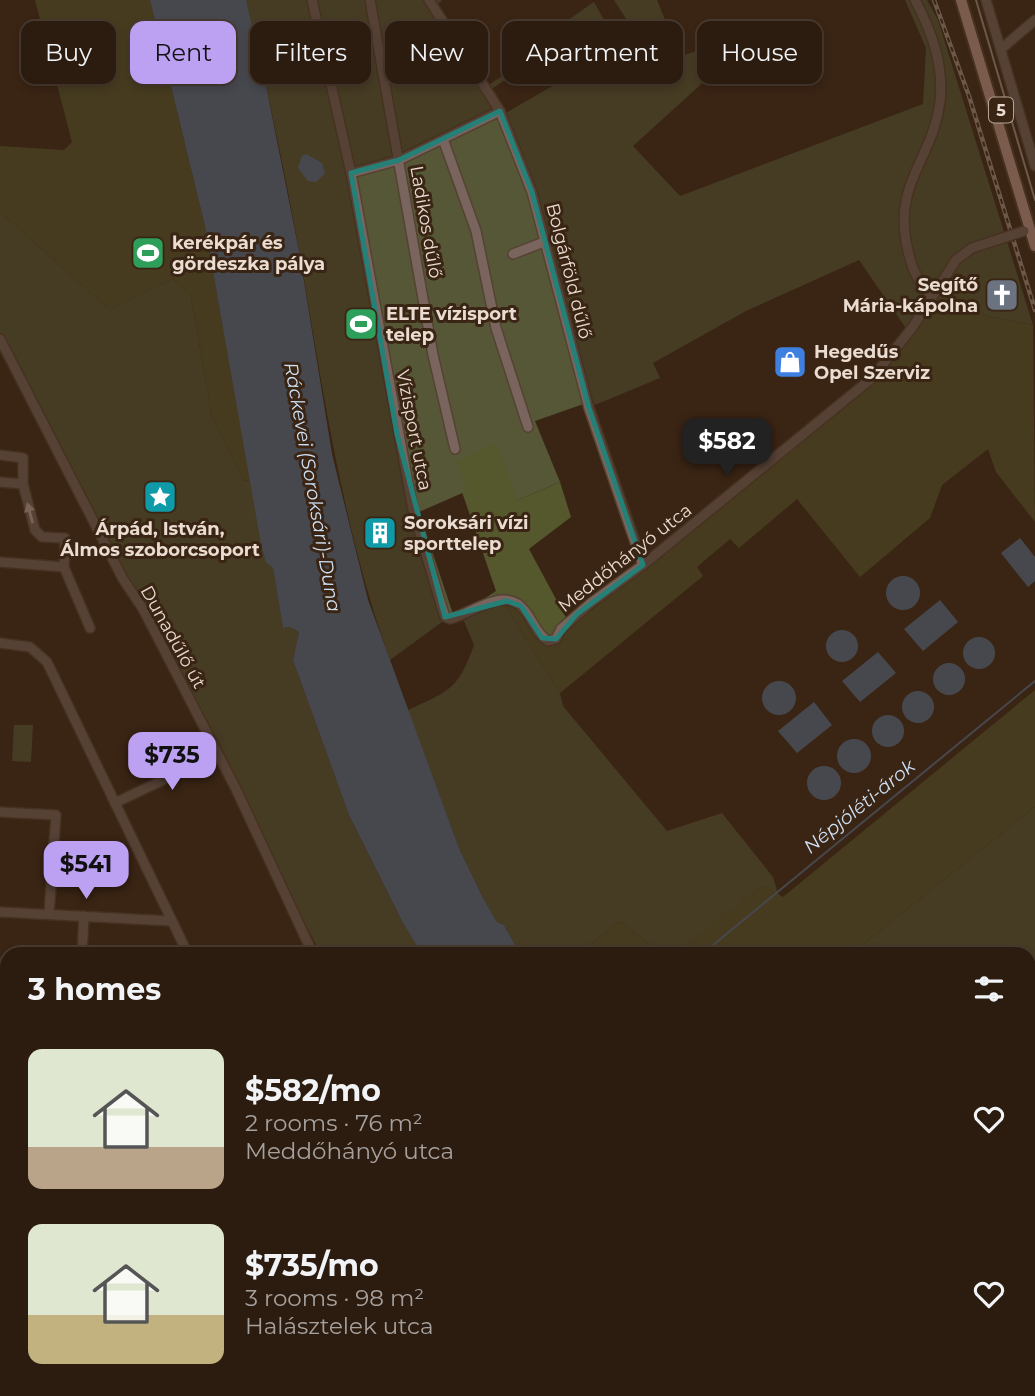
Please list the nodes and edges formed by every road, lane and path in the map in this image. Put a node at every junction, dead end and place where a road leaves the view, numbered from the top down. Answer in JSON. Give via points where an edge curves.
{"nodes":[{"id":1,"x":312,"y":0,"type":"edge"},
{"id":2,"x":370,"y":0,"type":"edge"},
{"id":3,"x":429,"y":0,"type":"edge"},
{"id":4,"x":915,"y":0,"type":"edge"},
{"id":5,"x":961,"y":0,"type":"edge"},
{"id":6,"x":967,"y":0,"type":"edge"},
{"id":7,"x":986,"y":0,"type":"edge"},
{"id":8,"x":1035,"y":20,"type":"edge"},
{"id":9,"x":1001,"y":49,"type":"junction"},
{"id":10,"x":500,"y":111,"type":"junction"},
{"id":11,"x":443,"y":139,"type":"junction"},
{"id":12,"x":1033,"y":147,"type":"edge"},
{"id":13,"x":399,"y":160,"type":"junction"},
{"id":14,"x":1035,"y":166,"type":"edge"},
{"id":15,"x":351,"y":173,"type":"junction"},
{"id":16,"x":1032,"y":226,"type":"edge"},
{"id":17,"x":544,"y":242,"type":"junction"},
{"id":18,"x":1035,"y":246,"type":"edge"},
{"id":19,"x":513,"y":254,"type":"dead end"},
{"id":20,"x":932,"y":296,"type":"junction"},
{"id":21,"x":0,"y":339,"type":"edge"},
{"id":22,"x":528,"y":427,"type":"dead end"},
{"id":23,"x":455,"y":449,"type":"dead end"},
{"id":24,"x":0,"y":455,"type":"edge"},
{"id":25,"x":0,"y":482,"type":"edge"},
{"id":26,"x":23,"y":484,"type":"junction"},
{"id":27,"x":0,"y":562,"type":"edge"},
{"id":28,"x":643,"y":565,"type":"junction"},
{"id":29,"x":64,"y":567,"type":"junction"},
{"id":30,"x":90,"y":628,"type":"dead end"},
{"id":31,"x":548,"y":641,"type":"joint"},
{"id":32,"x":0,"y":643,"type":"edge"},
{"id":33,"x":217,"y":754,"type":"junction"},
{"id":34,"x":115,"y":803,"type":"junction"},
{"id":35,"x":0,"y":812,"type":"edge"},
{"id":36,"x":0,"y":912,"type":"edge"},
{"id":37,"x":49,"y":914,"type":"junction"},
{"id":38,"x":84,"y":916,"type":"junction"},
{"id":39,"x":172,"y":921,"type":"junction"},
{"id":40,"x":82,"y":947,"type":"edge"},
{"id":41,"x":185,"y":947,"type":"edge"},
{"id":42,"x":310,"y":947,"type":"edge"}],
"edges":[{"from":1,"to":15,"type":"street","name":"Vízisport utca"},
{"from":2,"to":13,"type":"street","name":"Ladikos dűlő"},
{"from":3,"to":10,"type":"street","name":"Bolgárföld dűlő"},
{"from":4,"to":20,"type":"street","via":[[936,50],[940,90],[934,125],[909,184],[904,223],[915,273]]},
{"from":5,"to":16,"type":"main road","number":"5"},
{"from":6,"to":16,"type":"main road","number":"5"},
{"from":7,"to":9,"type":"street"},
{"from":8,"to":9,"type":"street"},
{"from":9,"to":12,"type":"street"},
{"from":10,"to":11,"type":"street"},
{"from":10,"to":17,"type":"street","name":"Bolgárföld dűlő","via":[[532,191]]},
{"from":11,"to":13,"type":"street"},
{"from":11,"to":22,"type":"street","via":[[476,231],[496,328]]},
{"from":12,"to":14,"type":"street"},
{"from":13,"to":15,"type":"street"},
{"from":13,"to":23,"type":"street","name":"Ladikos dűlő","via":[[433,355]]},
{"from":15,"to":31,"type":"street","name":"Vízisport utca","via":[[413,510],[445,617],[507,601],[521,606]]},
{"from":16,"to":18,"type":"main road","number":"5"},
{"from":16,"to":20,"type":"street","name":"Meddőhányó utca","bridge":true,"via":[[960,256]]},
{"from":17,"to":19,"type":"street"},
{"from":17,"to":28,"type":"street","name":"Bolgárföld dűlő","via":[[589,408]]},
{"from":20,"to":28,"type":"street","name":"Meddőhányó utca","via":[[872,378]]},
{"from":21,"to":33,"type":"street","name":"Dunadűlő út"},
{"from":24,"to":26,"type":"street","via":[[23,457]]},
{"from":25,"to":26,"type":"street"},
{"from":29,"to":26,"type":"street","one_way":true,"via":[[65,538],[42,537],[35,530]]},
{"from":27,"to":29,"type":"street"},
{"from":28,"to":31,"type":"street","name":"Meddőhányó utca"},
{"from":29,"to":30,"type":"street"},
{"from":32,"to":34,"type":"street","via":[[23,645],[47,662]]},
{"from":33,"to":34,"type":"street"},
{"from":33,"to":42,"type":"street","name":"Dunadűlő út"},
{"from":34,"to":39,"type":"street"},
{"from":35,"to":37,"type":"street","via":[[56,815]]},
{"from":36,"to":37,"type":"street"},
{"from":37,"to":38,"type":"street"},
{"from":38,"to":39,"type":"street"},
{"from":38,"to":40,"type":"street"},
{"from":39,"to":41,"type":"street"}]}
